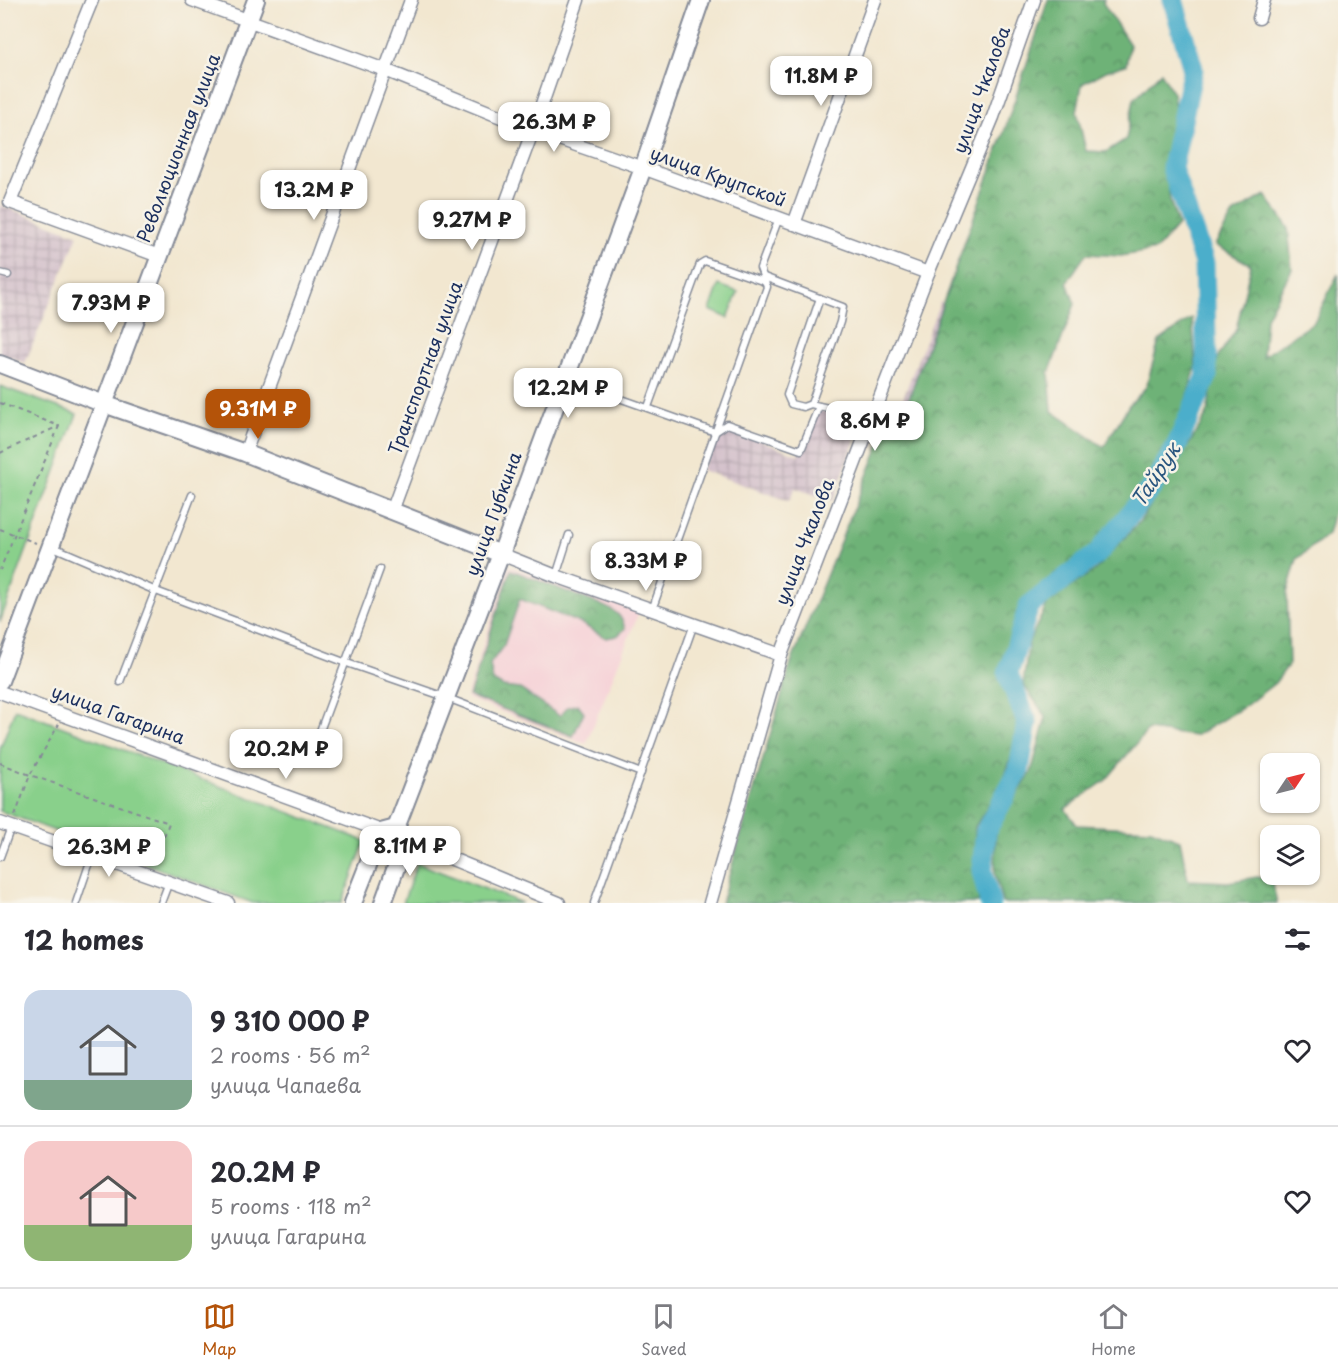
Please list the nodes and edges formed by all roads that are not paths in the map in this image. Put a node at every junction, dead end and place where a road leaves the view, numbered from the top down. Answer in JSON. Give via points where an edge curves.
{"nodes":[{"id":1,"x":92,"y":0,"type":"edge"},
{"id":2,"x":192,"y":0,"type":"edge"},
{"id":3,"x":256,"y":0,"type":"edge"},
{"id":4,"x":411,"y":0,"type":"edge"},
{"id":5,"x":578,"y":0,"type":"edge"},
{"id":6,"x":701,"y":0,"type":"edge"},
{"id":7,"x":875,"y":0,"type":"edge"},
{"id":8,"x":1034,"y":0,"type":"edge"},
{"id":9,"x":1264,"y":0,"type":"edge"},
{"id":10,"x":1259,"y":18,"type":"dead end"},
{"id":11,"x":248,"y":21,"type":"junction"},
{"id":12,"x":385,"y":70,"type":"junction"},
{"id":13,"x":533,"y":130,"type":"junction"},
{"id":14,"x":643,"y":168,"type":"junction"},
{"id":15,"x":779,"y":218,"type":"junction"},
{"id":16,"x":794,"y":224,"type":"junction"},
{"id":17,"x":159,"y":256,"type":"junction"},
{"id":18,"x":0,"y":273,"type":"edge"},
{"id":19,"x":928,"y":273,"type":"junction"},
{"id":20,"x":8,"y":275,"type":"dead end"},
{"id":21,"x":764,"y":280,"type":"junction"},
{"id":22,"x":820,"y":298,"type":"junction"},
{"id":23,"x":0,"y":364,"type":"edge"},
{"id":24,"x":565,"y":379,"type":"junction"},
{"id":25,"x":104,"y":404,"type":"junction"},
{"id":26,"x":811,"y":404,"type":"junction"},
{"id":27,"x":819,"y":406,"type":"junction"},
{"id":28,"x":648,"y":407,"type":"junction"},
{"id":29,"x":872,"y":418,"type":"junction"},
{"id":30,"x":716,"y":432,"type":"junction"},
{"id":31,"x":245,"y":453,"type":"junction"},
{"id":32,"x":192,"y":495,"type":"dead end"},
{"id":33,"x":392,"y":511,"type":"junction"},
{"id":34,"x":569,"y":535,"type":"dead end"},
{"id":35,"x":50,"y":547,"type":"junction"},
{"id":36,"x":501,"y":554,"type":"junction"},
{"id":37,"x":380,"y":569,"type":"dead end"},
{"id":38,"x":556,"y":576,"type":"junction"},
{"id":39,"x":156,"y":591,"type":"junction"},
{"id":40,"x":652,"y":610,"type":"junction"},
{"id":41,"x":694,"y":624,"type":"junction"},
{"id":42,"x":781,"y":655,"type":"junction"},
{"id":43,"x":344,"y":662,"type":"junction"},
{"id":44,"x":0,"y":681,"type":"edge"},
{"id":45,"x":120,"y":682,"type":"dead end"},
{"id":46,"x":0,"y":692,"type":"edge"},
{"id":47,"x":445,"y":697,"type":"junction"},
{"id":48,"x":310,"y":758,"type":"dead end"},
{"id":49,"x":641,"y":773,"type":"junction"},
{"id":50,"x":5,"y":825,"type":"edge"},
{"id":51,"x":394,"y":833,"type":"junction"},
{"id":52,"x":92,"y":856,"type":"junction"},
{"id":53,"x":0,"y":857,"type":"edge"},
{"id":54,"x":169,"y":882,"type":"junction"},
{"id":55,"x":76,"y":903,"type":"edge"},
{"id":56,"x":161,"y":903,"type":"edge"},
{"id":57,"x":228,"y":903,"type":"edge"},
{"id":58,"x":353,"y":903,"type":"edge"},
{"id":59,"x":383,"y":903,"type":"edge"},
{"id":60,"x":559,"y":903,"type":"edge"},
{"id":61,"x":594,"y":903,"type":"edge"},
{"id":62,"x":710,"y":903,"type":"edge"}],
"edges":[{"from":1,"to":17,"type":"street","via":[[10,202]]},
{"from":2,"to":11,"type":"street","name":"улица Крупской"},
{"from":3,"to":11,"type":"street","name":"Революционная улица"},
{"from":4,"to":12,"type":"street"},
{"from":5,"to":13,"type":"street","name":"Транспортная улица"},
{"from":6,"to":14,"type":"street","name":"улица Губкина"},
{"from":7,"to":16,"type":"street"},
{"from":8,"to":19,"type":"street","name":"улица Чкалова","via":[[993,117]]},
{"from":9,"to":10,"type":"street"},
{"from":11,"to":12,"type":"street","name":"улица Крупской"},
{"from":11,"to":17,"type":"street","name":"Революционная улица"},
{"from":12,"to":13,"type":"street","name":"улица Крупской"},
{"from":12,"to":31,"type":"street"},
{"from":13,"to":14,"type":"street","name":"улица Крупской"},
{"from":13,"to":33,"type":"street","name":"Транспортная улица"},
{"from":14,"to":15,"type":"street","name":"улица Крупской"},
{"from":14,"to":24,"type":"street","name":"улица Губкина"},
{"from":15,"to":16,"type":"street","name":"улица Крупской"},
{"from":15,"to":21,"type":"lane","via":[[760,268]]},
{"from":16,"to":19,"type":"street","name":"улица Крупской"},
{"from":17,"to":25,"type":"street","name":"Революционная улица"},
{"from":18,"to":20,"type":"lane"},
{"from":19,"to":29,"type":"street","name":"улица Чкалова"},
{"from":21,"to":22,"type":"lane"},
{"from":21,"to":28,"type":"lane","via":[[705,261],[700,264]]},
{"from":21,"to":30,"type":"lane","via":[[767,287]]},
{"from":22,"to":26,"type":"lane","via":[[843,307]]},
{"from":22,"to":26,"type":"lane","via":[[787,395],[791,404]]},
{"from":23,"to":25,"type":"street"},
{"from":24,"to":28,"type":"lane"},
{"from":24,"to":36,"type":"street","name":"улица Губкина"},
{"from":25,"to":31,"type":"street"},
{"from":25,"to":35,"type":"street","name":"Революционная улица"},
{"from":26,"to":27,"type":"lane"},
{"from":27,"to":29,"type":"lane"},
{"from":27,"to":30,"type":"lane","via":[[801,450],[727,424]]},
{"from":28,"to":30,"type":"lane"},
{"from":29,"to":42,"type":"street","name":"улица Чкалова"},
{"from":30,"to":40,"type":"lane"},
{"from":31,"to":33,"type":"street"},
{"from":32,"to":39,"type":"lane"},
{"from":33,"to":36,"type":"street"},
{"from":34,"to":38,"type":"lane"},
{"from":35,"to":39,"type":"lane"},
{"from":35,"to":44,"type":"street","name":"Революционная улица"},
{"from":36,"to":38,"type":"street"},
{"from":36,"to":47,"type":"street","name":"улица Губкина"},
{"from":37,"to":43,"type":"lane"},
{"from":38,"to":40,"type":"street"},
{"from":39,"to":43,"type":"lane"},
{"from":39,"to":45,"type":"lane"},
{"from":40,"to":41,"type":"street"},
{"from":41,"to":42,"type":"street"},
{"from":41,"to":49,"type":"lane"},
{"from":42,"to":62,"type":"street","name":"улица Чкалова"},
{"from":43,"to":47,"type":"lane"},
{"from":43,"to":48,"type":"lane"},
{"from":46,"to":51,"type":"street","name":"улица Гагарина"},
{"from":47,"to":49,"type":"lane"},
{"from":47,"to":51,"type":"street","name":"улица Губкина"},
{"from":49,"to":61,"type":"lane"},
{"from":50,"to":52,"type":"street"},
{"from":50,"to":53,"type":"lane"},
{"from":51,"to":58,"type":"street","name":"улица Губкина"},
{"from":51,"to":59,"type":"street","name":"улица Губкина"},
{"from":51,"to":60,"type":"street","name":"улица Гагарина"},
{"from":52,"to":54,"type":"street"},
{"from":52,"to":55,"type":"lane"},
{"from":54,"to":56,"type":"lane"},
{"from":54,"to":57,"type":"street"}]}
